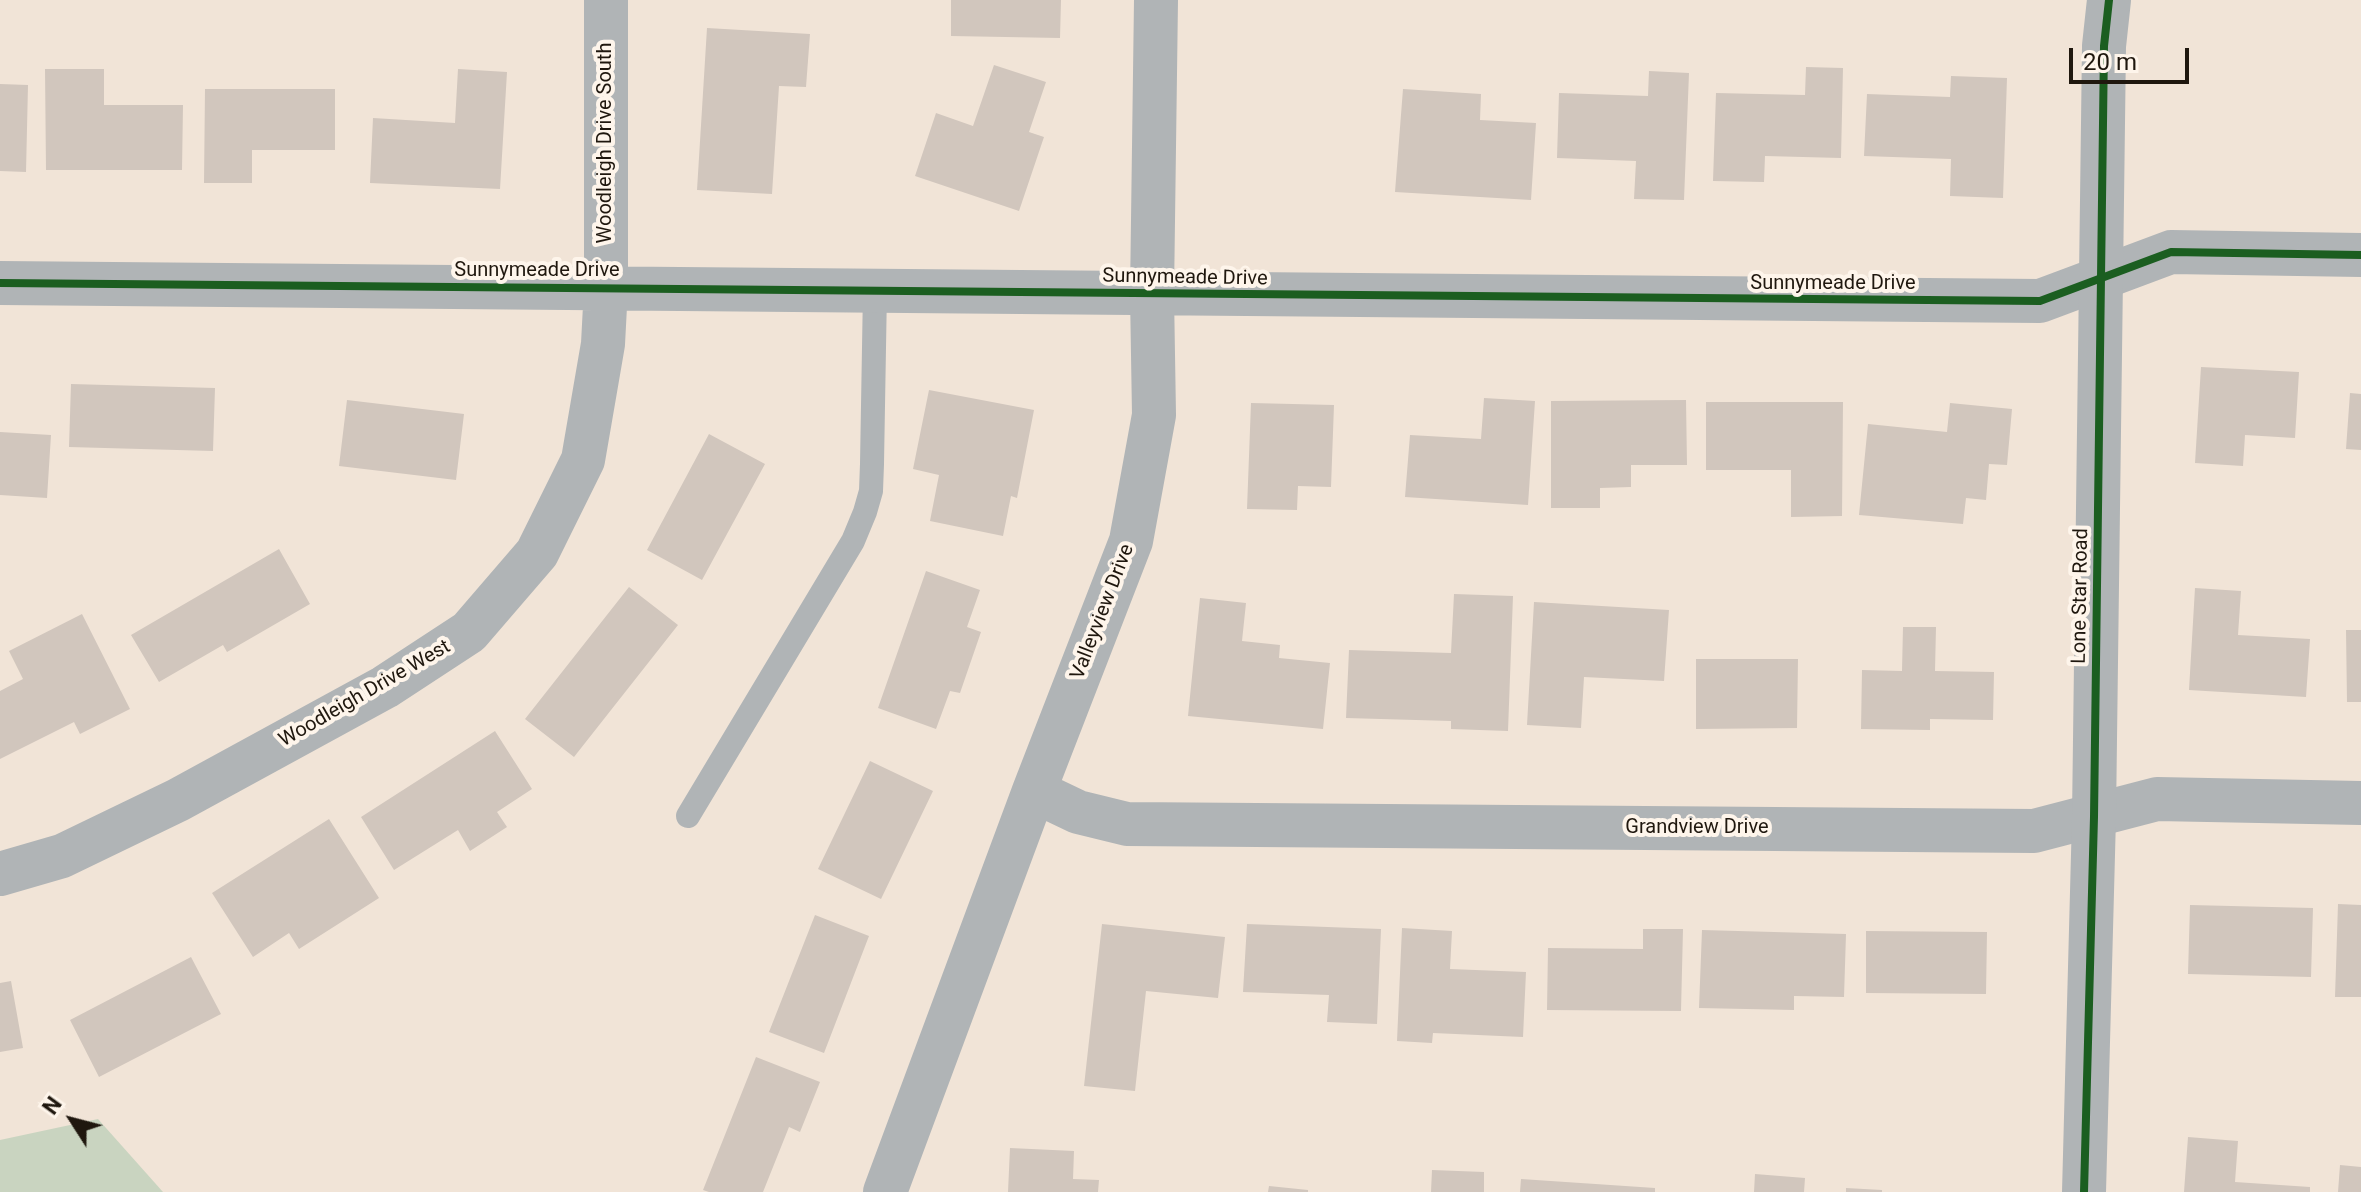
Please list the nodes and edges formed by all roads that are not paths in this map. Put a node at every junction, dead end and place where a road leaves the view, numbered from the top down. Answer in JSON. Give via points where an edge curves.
{"nodes":[{"id":1,"x":606,"y":0,"type":"edge"},
{"id":2,"x":1156,"y":0,"type":"edge"},
{"id":3,"x":2109,"y":0,"type":"edge"},
{"id":4,"x":2361,"y":255,"type":"edge"},
{"id":5,"x":2101,"y":278,"type":"junction"},
{"id":6,"x":0,"y":283,"type":"edge"},
{"id":7,"x":606,"y":287,"type":"junction"},
{"id":8,"x":875,"y":290,"type":"junction"},
{"id":9,"x":1152,"y":294,"type":"junction"},
{"id":10,"x":1034,"y":791,"type":"junction"},
{"id":11,"x":2361,"y":803,"type":"edge"},
{"id":12,"x":688,"y":816,"type":"dead end"},
{"id":13,"x":2094,"y":817,"type":"junction"},
{"id":14,"x":0,"y":874,"type":"edge"},
{"id":15,"x":885,"y":1192,"type":"edge"},
{"id":16,"x":2084,"y":1192,"type":"edge"}],
"edges":[{"from":1,"to":7,"type":"street","name":"Woodleigh Drive South"},
{"from":2,"to":9,"type":"street","name":"Valleyview Drive"},
{"from":3,"to":5,"type":"street","name":"Lone Star Road"},
{"from":4,"to":5,"type":"street","name":"Sunnymeade Drive","via":[[2171,252]]},
{"from":5,"to":9,"type":"street","name":"Sunnymeade Drive","via":[[2040,301]]},
{"from":5,"to":13,"type":"street","name":"Lone Star Road"},
{"from":6,"to":7,"type":"street","name":"Sunnymeade Drive"},
{"from":7,"to":8,"type":"street","name":"Sunnymeade Drive"},
{"from":7,"to":14,"type":"street","name":"Woodleigh Drive West","via":[[603,344],[583,460],[537,553],[469,632],[385,687],[178,800],[62,856]]},
{"from":8,"to":9,"type":"street","name":"Sunnymeade Drive"},
{"from":8,"to":12,"type":"lane","via":[[871,491],[865,512],[853,541]]},
{"from":9,"to":10,"type":"street","name":"Valleyview Drive","via":[[1154,415],[1131,541]]},
{"from":10,"to":13,"type":"street","name":"Grandview Drive","via":[[1078,812],[1127,824],[2034,831]]},
{"from":10,"to":15,"type":"street","name":"Valleyview Drive"},
{"from":11,"to":13,"type":"street","name":"Grandview Drive","via":[[2157,799]]},
{"from":13,"to":16,"type":"street","name":"Lone Star Road"}]}
